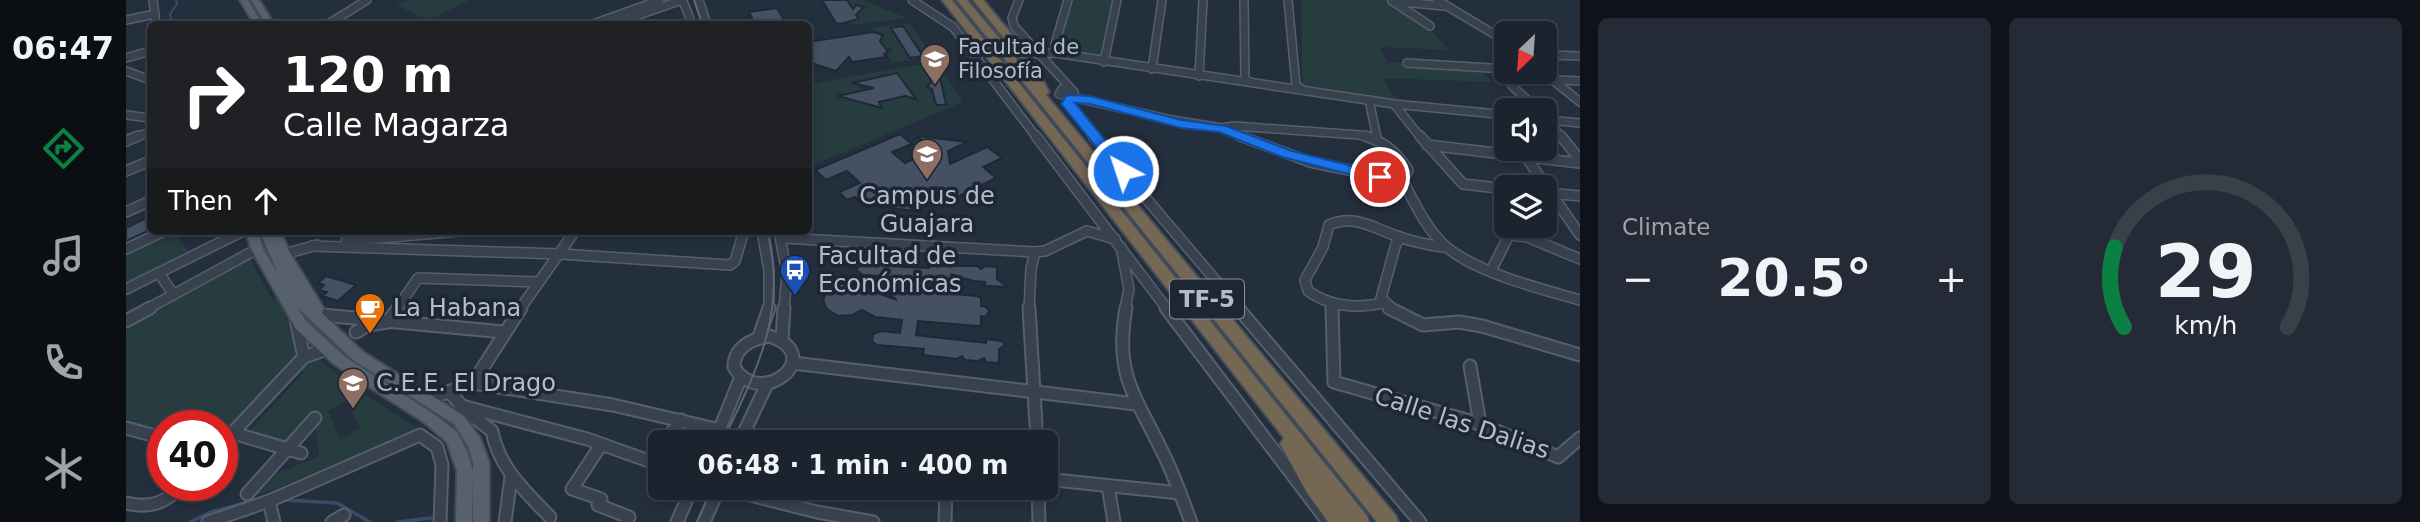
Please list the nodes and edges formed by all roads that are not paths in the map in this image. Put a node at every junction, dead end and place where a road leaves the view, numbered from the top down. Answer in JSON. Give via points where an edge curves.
{"nodes":[{"id":1,"x":153,"y":0,"type":"edge"},
{"id":2,"x":367,"y":0,"type":"edge"},
{"id":3,"x":660,"y":0,"type":"edge"},
{"id":4,"x":698,"y":0,"type":"edge"},
{"id":5,"x":912,"y":0,"type":"edge"},
{"id":6,"x":935,"y":0,"type":"edge"},
{"id":7,"x":947,"y":0,"type":"edge"},
{"id":8,"x":978,"y":0,"type":"edge"},
{"id":9,"x":1019,"y":0,"type":"edge"},
{"id":10,"x":1068,"y":0,"type":"edge"},
{"id":11,"x":1117,"y":0,"type":"edge"},
{"id":12,"x":1162,"y":0,"type":"edge"},
{"id":13,"x":1203,"y":0,"type":"edge"},
{"id":14,"x":1244,"y":0,"type":"edge"},
{"id":15,"x":1288,"y":0,"type":"edge"},
{"id":16,"x":1392,"y":0,"type":"edge"},
{"id":17,"x":1437,"y":0,"type":"edge"},
{"id":18,"x":680,"y":1,"type":"edge"},
{"id":19,"x":964,"y":1,"type":"edge"},
{"id":20,"x":246,"y":4,"type":"edge"},
{"id":21,"x":258,"y":4,"type":"edge"},
{"id":22,"x":1447,"y":6,"type":"junction"},
{"id":23,"x":155,"y":14,"type":"junction"},
{"id":24,"x":126,"y":20,"type":"edge"},
{"id":25,"x":156,"y":21,"type":"edge"},
{"id":26,"x":254,"y":21,"type":"edge"},
{"id":27,"x":263,"y":21,"type":"edge"},
{"id":28,"x":268,"y":21,"type":"edge"},
{"id":29,"x":336,"y":21,"type":"edge"},
{"id":30,"x":601,"y":21,"type":"edge"},
{"id":31,"x":622,"y":21,"type":"edge"},
{"id":32,"x":690,"y":21,"type":"edge"},
{"id":33,"x":706,"y":21,"type":"edge"},
{"id":34,"x":964,"y":21,"type":"junction"},
{"id":35,"x":1430,"y":26,"type":"dead end"},
{"id":36,"x":1494,"y":34,"type":"edge"},
{"id":37,"x":1055,"y":44,"type":"junction"},
{"id":38,"x":1035,"y":51,"type":"junction"},
{"id":39,"x":147,"y":52,"type":"edge"},
{"id":40,"x":1055,"y":53,"type":"junction"},
{"id":41,"x":1558,"y":55,"type":"edge"},
{"id":42,"x":1580,"y":56,"type":"edge"},
{"id":43,"x":126,"y":58,"type":"edge"},
{"id":44,"x":1104,"y":62,"type":"junction"},
{"id":45,"x":1407,"y":63,"type":"dead end"},
{"id":46,"x":1494,"y":68,"type":"edge"},
{"id":47,"x":1152,"y":69,"type":"junction"},
{"id":48,"x":126,"y":71,"type":"edge"},
{"id":49,"x":1056,"y":74,"type":"junction"},
{"id":50,"x":1199,"y":76,"type":"junction"},
{"id":51,"x":147,"y":79,"type":"edge"},
{"id":52,"x":1558,"y":80,"type":"edge"},
{"id":53,"x":1580,"y":81,"type":"edge"},
{"id":54,"x":1250,"y":82,"type":"junction"},
{"id":55,"x":1558,"y":83,"type":"edge"},
{"id":56,"x":1511,"y":85,"type":"dead end"},
{"id":57,"x":1300,"y":88,"type":"junction"},
{"id":58,"x":1072,"y":94,"type":"junction"},
{"id":59,"x":1525,"y":98,"type":"edge"},
{"id":60,"x":1368,"y":100,"type":"junction"},
{"id":61,"x":1580,"y":102,"type":"edge"},
{"id":62,"x":1394,"y":104,"type":"junction"},
{"id":63,"x":1048,"y":105,"type":"junction"},
{"id":64,"x":1494,"y":114,"type":"edge"},
{"id":65,"x":126,"y":115,"type":"edge"},
{"id":66,"x":147,"y":118,"type":"edge"},
{"id":67,"x":1557,"y":120,"type":"edge"},
{"id":68,"x":1580,"y":123,"type":"edge"},
{"id":69,"x":1222,"y":128,"type":"junction"},
{"id":70,"x":1557,"y":131,"type":"edge"},
{"id":71,"x":147,"y":133,"type":"edge"},
{"id":72,"x":1377,"y":139,"type":"junction"},
{"id":73,"x":126,"y":141,"type":"edge"},
{"id":74,"x":1427,"y":145,"type":"junction"},
{"id":75,"x":1494,"y":153,"type":"edge"},
{"id":76,"x":1557,"y":159,"type":"edge"},
{"id":77,"x":1580,"y":161,"type":"edge"},
{"id":78,"x":147,"y":162,"type":"edge"},
{"id":79,"x":126,"y":171,"type":"edge"},
{"id":80,"x":1404,"y":181,"type":"junction"},
{"id":81,"x":1494,"y":188,"type":"edge"},
{"id":82,"x":1557,"y":194,"type":"edge"},
{"id":83,"x":147,"y":196,"type":"edge"},
{"id":84,"x":1580,"y":196,"type":"edge"},
{"id":85,"x":147,"y":202,"type":"edge"},
{"id":86,"x":126,"y":205,"type":"edge"},
{"id":87,"x":1557,"y":205,"type":"edge"},
{"id":88,"x":126,"y":212,"type":"edge"},
{"id":89,"x":156,"y":235,"type":"edge"},
{"id":90,"x":235,"y":235,"type":"edge"},
{"id":91,"x":253,"y":235,"type":"edge"},
{"id":92,"x":267,"y":235,"type":"edge"},
{"id":93,"x":277,"y":235,"type":"edge"},
{"id":94,"x":411,"y":235,"type":"edge"},
{"id":95,"x":444,"y":235,"type":"edge"},
{"id":96,"x":572,"y":235,"type":"edge"},
{"id":97,"x":743,"y":235,"type":"edge"},
{"id":98,"x":763,"y":235,"type":"edge"},
{"id":99,"x":780,"y":235,"type":"edge"},
{"id":100,"x":794,"y":235,"type":"edge"},
{"id":101,"x":1437,"y":235,"type":"junction"},
{"id":102,"x":1580,"y":235,"type":"edge"},
{"id":103,"x":1401,"y":238,"type":"junction"},
{"id":104,"x":1426,"y":242,"type":"junction"},
{"id":105,"x":1118,"y":243,"type":"junction"},
{"id":106,"x":312,"y":246,"type":"junction"},
{"id":107,"x":1444,"y":247,"type":"junction"},
{"id":108,"x":126,"y":249,"type":"edge"},
{"id":109,"x":257,"y":249,"type":"junction"},
{"id":110,"x":439,"y":249,"type":"junction"},
{"id":111,"x":1035,"y":252,"type":"junction"},
{"id":112,"x":284,"y":254,"type":"junction"},
{"id":113,"x":560,"y":254,"type":"junction"},
{"id":114,"x":1580,"y":259,"type":"edge"},
{"id":115,"x":1492,"y":271,"type":"junction"},
{"id":116,"x":159,"y":273,"type":"junction"},
{"id":117,"x":539,"y":282,"type":"junction"},
{"id":118,"x":126,"y":289,"type":"edge"},
{"id":119,"x":173,"y":294,"type":"junction"},
{"id":120,"x":295,"y":295,"type":"junction"},
{"id":121,"x":1580,"y":300,"type":"edge"},
{"id":122,"x":1332,"y":303,"type":"junction"},
{"id":123,"x":1383,"y":303,"type":"junction"},
{"id":124,"x":322,"y":314,"type":"junction"},
{"id":125,"x":295,"y":316,"type":"junction"},
{"id":126,"x":351,"y":318,"type":"junction"},
{"id":127,"x":126,"y":321,"type":"edge"},
{"id":128,"x":388,"y":322,"type":"junction"},
{"id":129,"x":331,"y":330,"type":"junction"},
{"id":130,"x":356,"y":332,"type":"junction"},
{"id":131,"x":504,"y":332,"type":"junction"},
{"id":132,"x":315,"y":336,"type":"junction"},
{"id":133,"x":759,"y":337,"type":"junction"},
{"id":134,"x":782,"y":340,"type":"junction"},
{"id":135,"x":344,"y":344,"type":"junction"},
{"id":136,"x":327,"y":349,"type":"junction"},
{"id":137,"x":1580,"y":355,"type":"edge"},
{"id":138,"x":304,"y":357,"type":"junction"},
{"id":139,"x":793,"y":363,"type":"junction"},
{"id":140,"x":1469,"y":366,"type":"dead end"},
{"id":141,"x":741,"y":377,"type":"junction"},
{"id":142,"x":473,"y":383,"type":"junction"},
{"id":143,"x":767,"y":384,"type":"junction"},
{"id":144,"x":1034,"y":391,"type":"junction"},
{"id":145,"x":450,"y":393,"type":"junction"},
{"id":146,"x":428,"y":399,"type":"junction"},
{"id":147,"x":1267,"y":402,"type":"junction"},
{"id":148,"x":1136,"y":404,"type":"junction"},
{"id":149,"x":450,"y":412,"type":"junction"},
{"id":150,"x":315,"y":418,"type":"dead end"},
{"id":151,"x":508,"y":419,"type":"junction"},
{"id":152,"x":681,"y":420,"type":"junction"},
{"id":153,"x":1480,"y":424,"type":"junction"},
{"id":154,"x":1036,"y":425,"type":"dead end"},
{"id":155,"x":126,"y":428,"type":"edge"},
{"id":156,"x":238,"y":428,"type":"edge"},
{"id":157,"x":492,"y":430,"type":"junction"},
{"id":158,"x":674,"y":430,"type":"edge"},
{"id":159,"x":720,"y":430,"type":"joint"},
{"id":160,"x":745,"y":430,"type":"edge"},
{"id":161,"x":147,"y":434,"type":"edge"},
{"id":162,"x":238,"y":434,"type":"edge"},
{"id":163,"x":1580,"y":438,"type":"edge"},
{"id":164,"x":599,"y":448,"type":"dead end"},
{"id":165,"x":288,"y":449,"type":"junction"},
{"id":166,"x":301,"y":453,"type":"dead end"},
{"id":167,"x":648,"y":461,"type":"edge"},
{"id":168,"x":511,"y":477,"type":"junction"},
{"id":169,"x":1058,"y":480,"type":"edge"},
{"id":170,"x":1108,"y":486,"type":"junction"},
{"id":171,"x":1180,"y":493,"type":"junction"},
{"id":172,"x":247,"y":494,"type":"dead end"},
{"id":173,"x":687,"y":500,"type":"edge"},
{"id":174,"x":715,"y":500,"type":"edge"},
{"id":175,"x":763,"y":500,"type":"edge"},
{"id":176,"x":946,"y":500,"type":"edge"},
{"id":177,"x":1038,"y":500,"type":"edge"},
{"id":178,"x":165,"y":501,"type":"edge"},
{"id":179,"x":269,"y":501,"type":"junction"},
{"id":180,"x":126,"y":503,"type":"edge"},
{"id":181,"x":344,"y":515,"type":"dead end"},
{"id":182,"x":550,"y":517,"type":"dead end"},
{"id":183,"x":826,"y":518,"type":"edge"},
{"id":184,"x":208,"y":522,"type":"edge"},
{"id":185,"x":274,"y":522,"type":"edge"},
{"id":186,"x":332,"y":522,"type":"edge"},
{"id":187,"x":440,"y":522,"type":"edge"},
{"id":188,"x":464,"y":522,"type":"edge"},
{"id":189,"x":481,"y":522,"type":"edge"},
{"id":190,"x":505,"y":522,"type":"edge"},
{"id":191,"x":626,"y":522,"type":"edge"},
{"id":192,"x":677,"y":522,"type":"edge"},
{"id":193,"x":704,"y":522,"type":"edge"},
{"id":194,"x":873,"y":522,"type":"edge"},
{"id":195,"x":945,"y":522,"type":"edge"},
{"id":196,"x":1039,"y":522,"type":"edge"},
{"id":197,"x":1114,"y":522,"type":"edge"},
{"id":198,"x":1191,"y":522,"type":"edge"},
{"id":199,"x":1328,"y":522,"type":"edge"},
{"id":200,"x":1339,"y":522,"type":"edge"},
{"id":201,"x":1360,"y":522,"type":"edge"},
{"id":202,"x":1390,"y":522,"type":"edge"},
{"id":203,"x":1420,"y":522,"type":"edge"}],
"edges":[{"from":1,"to":23,"type":"street"},
{"from":2,"to":29,"type":"street"},
{"from":3,"to":30,"type":"street"},
{"from":4,"to":18,"type":"street"},
{"from":4,"to":33,"type":"street"},
{"from":5,"to":105,"type":"street","via":[[949,22]]},
{"from":6,"to":34,"type":"highway"},
{"from":7,"to":34,"type":"highway","number":"TF-5"},
{"from":8,"to":63,"type":"highway","via":[[1032,68]]},
{"from":9,"to":38,"type":"street","via":[[1012,22]]},
{"from":10,"to":37,"type":"street"},
{"from":11,"to":44,"type":"street"},
{"from":12,"to":47,"type":"street"},
{"from":13,"to":50,"type":"street"},
{"from":14,"to":54,"type":"street","via":[[1245,77]]},
{"from":15,"to":57,"type":"street"},
{"from":16,"to":22,"type":"street"},
{"from":16,"to":35,"type":"street"},
{"from":17,"to":22,"type":"street"},
{"from":18,"to":31,"type":"street"},
{"from":18,"to":32,"type":"street"},
{"from":19,"to":63,"type":"highway","number":"TF-5"},
{"from":20,"to":26,"type":"main road"},
{"from":21,"to":27,"type":"main road"},
{"from":21,"to":28,"type":"main road"},
{"from":22,"to":36,"type":"street"},
{"from":23,"to":24,"type":"street"},
{"from":23,"to":25,"type":"street"},
{"from":34,"to":147,"type":"highway","number":"TF-5"},
{"from":37,"to":38,"type":"street"},
{"from":37,"to":40,"type":"street"},
{"from":38,"to":40,"type":"street"},
{"from":38,"to":49,"type":"street"},
{"from":39,"to":43,"type":"street"},
{"from":40,"to":44,"type":"street"},
{"from":41,"to":42,"type":"street"},
{"from":44,"to":47,"type":"street"},
{"from":45,"to":46,"type":"street"},
{"from":47,"to":50,"type":"street"},
{"from":48,"to":51,"type":"street"},
{"from":49,"to":58,"type":"street"},
{"from":49,"to":58,"type":"street","via":[[1060,95]]},
{"from":50,"to":54,"type":"street"},
{"from":52,"to":53,"type":"street"},
{"from":54,"to":57,"type":"street"},
{"from":55,"to":61,"type":"street"},
{"from":56,"to":59,"type":"street"},
{"from":57,"to":60,"type":"street"},
{"from":58,"to":69,"type":"street","via":[[1181,124]]},
{"from":58,"to":203,"type":"street","via":[[1068,104],[1074,114]]},
{"from":60,"to":62,"type":"street"},
{"from":60,"to":72,"type":"street"},
{"from":62,"to":64,"type":"street"},
{"from":62,"to":74,"type":"street"},
{"from":63,"to":202,"type":"highway","number":"TF-5"},
{"from":65,"to":66,"type":"street"},
{"from":67,"to":68,"type":"street"},
{"from":69,"to":72,"type":"street"},
{"from":69,"to":80,"type":"street","via":[[1287,154]]},
{"from":70,"to":77,"type":"street"},
{"from":71,"to":73,"type":"street"},
{"from":72,"to":80,"type":"street","via":[[1389,145],[1408,170]]},
{"from":74,"to":75,"type":"street"},
{"from":74,"to":81,"type":"street","via":[[1463,184]]},
{"from":76,"to":77,"type":"street"},
{"from":78,"to":79,"type":"street"},
{"from":80,"to":101,"type":"street"},
{"from":82,"to":84,"type":"street"},
{"from":83,"to":86,"type":"street"},
{"from":85,"to":88,"type":"street"},
{"from":87,"to":102,"type":"street"},
{"from":89,"to":108,"type":"street"},
{"from":90,"to":116,"type":"street"},
{"from":91,"to":109,"type":"main road"},
{"from":92,"to":120,"type":"main road"},
{"from":93,"to":112,"type":"main road"},
{"from":94,"to":106,"type":"street"},
{"from":95,"to":110,"type":"street"},
{"from":96,"to":113,"type":"street"},
{"from":97,"to":113,"type":"street","via":[[730,265]]},
{"from":98,"to":133,"type":"street","via":[[770,273],[769,307]]},
{"from":99,"to":134,"type":"street","via":[[787,274]]},
{"from":100,"to":111,"type":"street"},
{"from":101,"to":104,"type":"street"},
{"from":101,"to":107,"type":"street"},
{"from":103,"to":104,"type":"street"},
{"from":103,"to":122,"type":"street","via":[[1357,221],[1329,225],[1305,286],[1312,295]]},
{"from":103,"to":123,"type":"street"},
{"from":104,"to":107,"type":"street"},
{"from":105,"to":111,"type":"street","via":[[1087,231]]},
{"from":105,"to":148,"type":"street","via":[[1129,289],[1121,357]]},
{"from":105,"to":199,"type":"street"},
{"from":106,"to":110,"type":"street"},
{"from":106,"to":112,"type":"street"},
{"from":107,"to":115,"type":"street"},
{"from":109,"to":119,"type":"street"},
{"from":109,"to":125,"type":"main road"},
{"from":110,"to":113,"type":"street"},
{"from":111,"to":144,"type":"street","via":[[1029,314]]},
{"from":112,"to":124,"type":"main road"},
{"from":113,"to":117,"type":"street"},
{"from":114,"to":115,"type":"street","via":[[1527,237],[1509,235]]},
{"from":115,"to":121,"type":"street"},
{"from":116,"to":118,"type":"street"},
{"from":116,"to":119,"type":"street"},
{"from":117,"to":128,"type":"street","via":[[418,278]]},
{"from":117,"to":131,"type":"street"},
{"from":119,"to":127,"type":"street"},
{"from":120,"to":129,"type":"main road"},
{"from":120,"to":132,"type":"main road"},
{"from":122,"to":123,"type":"street","via":[[1363,309]]},
{"from":122,"to":153,"type":"street","name":"Calle las Dalias","via":[[1334,383]]},
{"from":123,"to":137,"type":"street","via":[[1423,324],[1482,326]]},
{"from":124,"to":126,"type":"street"},
{"from":124,"to":129,"type":"main road"},
{"from":125,"to":132,"type":"main road"},
{"from":125,"to":138,"type":"street"},
{"from":126,"to":128,"type":"street"},
{"from":126,"to":130,"type":"street"},
{"from":128,"to":130,"type":"street"},
{"from":128,"to":131,"type":"street"},
{"from":129,"to":135,"type":"main road"},
{"from":130,"to":135,"type":"street"},
{"from":131,"to":142,"type":"street"},
{"from":132,"to":136,"type":"main road"},
{"from":133,"to":134,"type":"street"},
{"from":133,"to":141,"type":"street","via":[[735,355],[734,366]]},
{"from":134,"to":139,"type":"street","via":[[791,347]]},
{"from":135,"to":146,"type":"main road"},
{"from":136,"to":138,"type":"street"},
{"from":136,"to":188,"type":"main road","via":[[452,437],[465,471]]},
{"from":138,"to":156,"type":"street"},
{"from":139,"to":143,"type":"street","via":[[780,380]]},
{"from":139,"to":144,"type":"street"},
{"from":140,"to":153,"type":"street"},
{"from":141,"to":143,"type":"street"},
{"from":141,"to":159,"type":"street"},
{"from":142,"to":145,"type":"street"},
{"from":142,"to":152,"type":"street"},
{"from":143,"to":160,"type":"street"},
{"from":144,"to":148,"type":"street"},
{"from":144,"to":154,"type":"street"},
{"from":145,"to":146,"type":"street"},
{"from":145,"to":151,"type":"street","via":[[462,406]]},
{"from":146,"to":149,"type":"main road"},
{"from":147,"to":200,"type":"highway","via":[[1313,486]]},
{"from":147,"to":201,"type":"highway","number":"TF-5"},
{"from":148,"to":171,"type":"street"},
{"from":149,"to":157,"type":"street","via":[[475,418]]},
{"from":149,"to":189,"type":"main road","via":[[468,430],[481,462]]},
{"from":150,"to":165,"type":"street"},
{"from":151,"to":157,"type":"street"},
{"from":151,"to":167,"type":"street"},
{"from":152,"to":158,"type":"street"},
{"from":152,"to":159,"type":"street"},
{"from":153,"to":163,"type":"street","name":"Calle las Dalias","via":[[1558,457]]},
{"from":155,"to":161,"type":"street"},
{"from":157,"to":168,"type":"street"},
{"from":162,"to":165,"type":"street"},
{"from":164,"to":191,"type":"street","via":[[572,489],[601,499],[598,505],[629,517]]},
{"from":165,"to":166,"type":"street"},
{"from":165,"to":172,"type":"street"},
{"from":168,"to":182,"type":"street"},
{"from":168,"to":190,"type":"street"},
{"from":169,"to":170,"type":"street"},
{"from":170,"to":171,"type":"street"},
{"from":170,"to":197,"type":"street"},
{"from":171,"to":198,"type":"street"},
{"from":173,"to":192,"type":"street"},
{"from":174,"to":193,"type":"street"},
{"from":175,"to":183,"type":"street"},
{"from":176,"to":195,"type":"street"},
{"from":177,"to":196,"type":"street"},
{"from":178,"to":180,"type":"street","via":[[151,508]]},
{"from":179,"to":184,"type":"street"},
{"from":179,"to":185,"type":"street"},
{"from":179,"to":187,"type":"street","via":[[420,435],[437,447],[442,465]]},
{"from":181,"to":186,"type":"street"},
{"from":183,"to":194,"type":"street"}]}
